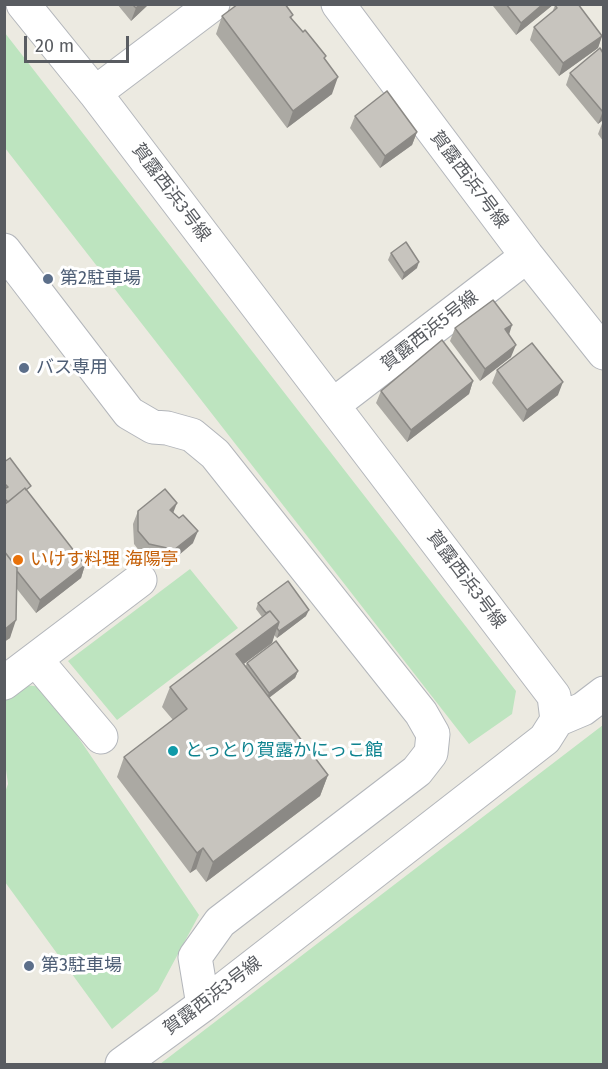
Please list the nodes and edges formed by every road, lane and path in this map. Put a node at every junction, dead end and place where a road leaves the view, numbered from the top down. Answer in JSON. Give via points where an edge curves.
{"nodes":[{"id":1,"x":23,"y":4,"type":"edge"},
{"id":2,"x":213,"y":4,"type":"edge"},
{"id":3,"x":338,"y":4,"type":"edge"},
{"id":4,"x":95,"y":93,"type":"junction"},
{"id":5,"x":4,"y":250,"type":"edge"},
{"id":6,"x":527,"y":256,"type":"junction"},
{"id":7,"x":603,"y":353,"type":"edge"},
{"id":8,"x":333,"y":405,"type":"junction"},
{"id":9,"x":140,"y":580,"type":"dead end"},
{"id":10,"x":36,"y":660,"type":"junction"},
{"id":11,"x":4,"y":683,"type":"edge"},
{"id":12,"x":603,"y":693,"type":"edge"},
{"id":13,"x":557,"y":720,"type":"junction"},
{"id":14,"x":101,"y":737,"type":"dead end"},
{"id":15,"x":203,"y":1005,"type":"junction"},
{"id":16,"x":122,"y":1065,"type":"edge"}],
"edges":[{"from":1,"to":4,"type":"street","name":"賀露西浜3号線"},
{"from":2,"to":4,"type":"street"},
{"from":3,"to":6,"type":"street","name":"賀露西浜7号線"},
{"from":4,"to":8,"type":"street","name":"賀露西浜3号線"},
{"from":5,"to":15,"type":"street","via":[[129,413],[153,426],[192,435],[215,454],[421,713],[433,734],[431,753],[417,771],[220,922],[195,957]]},
{"from":6,"to":7,"type":"street","name":"賀露西浜7号線"},
{"from":6,"to":8,"type":"street","name":"賀露西浜5号線"},
{"from":8,"to":13,"type":"street","name":"賀露西浜3号線","via":[[554,696]]},
{"from":9,"to":10,"type":"street"},
{"from":10,"to":11,"type":"street"},
{"from":10,"to":14,"type":"street"},
{"from":12,"to":13,"type":"street","via":[[583,709]]},
{"from":13,"to":15,"type":"street","name":"賀露西浜3号線","via":[[545,739]]},
{"from":15,"to":16,"type":"street","name":"賀露西浜3号線"}]}
